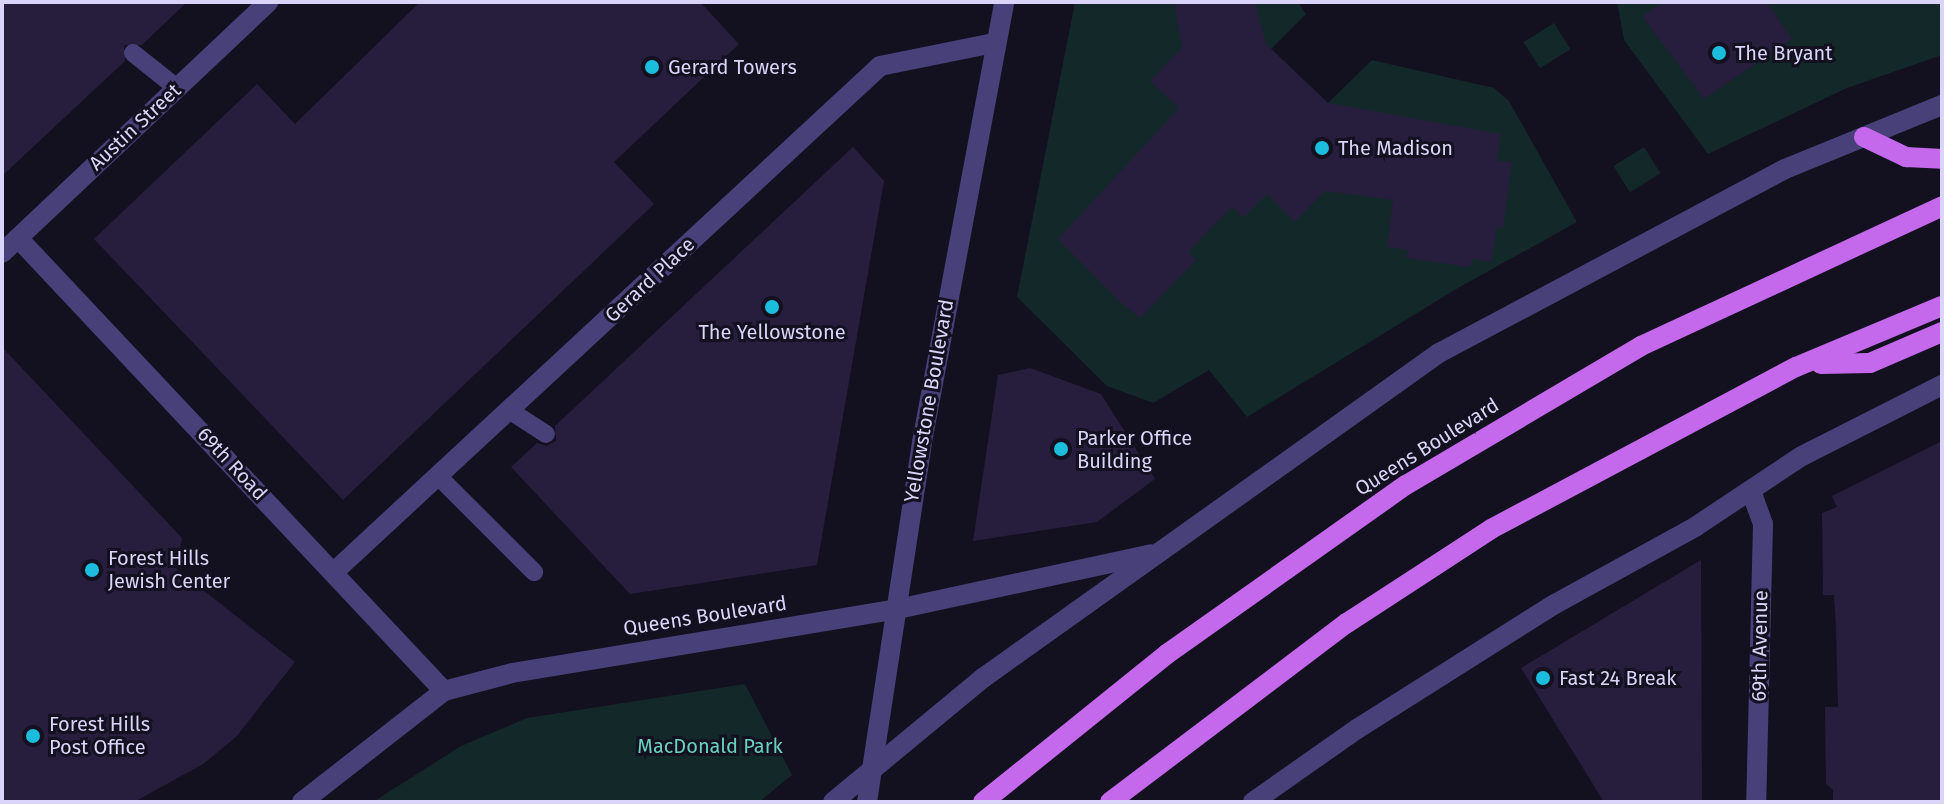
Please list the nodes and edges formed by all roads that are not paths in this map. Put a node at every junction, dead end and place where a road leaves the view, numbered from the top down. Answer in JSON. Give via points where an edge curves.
{"nodes":[{"id":1,"x":268,"y":2,"type":"edge"},
{"id":2,"x":1004,"y":2,"type":"edge"},
{"id":3,"x":994,"y":43,"type":"junction"},
{"id":4,"x":133,"y":53,"type":"dead end"},
{"id":5,"x":177,"y":88,"type":"junction"},
{"id":6,"x":1942,"y":105,"type":"edge"},
{"id":7,"x":1864,"y":137,"type":"junction"},
{"id":8,"x":1942,"y":159,"type":"edge"},
{"id":9,"x":1942,"y":206,"type":"edge"},
{"id":10,"x":18,"y":238,"type":"junction"},
{"id":11,"x":2,"y":253,"type":"edge"},
{"id":12,"x":1942,"y":306,"type":"edge"},
{"id":13,"x":1942,"y":332,"type":"edge"},
{"id":14,"x":1809,"y":365,"type":"junction"},
{"id":15,"x":1942,"y":385,"type":"edge"},
{"id":16,"x":509,"y":410,"type":"junction"},
{"id":17,"x":546,"y":434,"type":"dead end"},
{"id":18,"x":438,"y":476,"type":"junction"},
{"id":19,"x":1751,"y":491,"type":"junction"},
{"id":20,"x":1151,"y":554,"type":"junction"},
{"id":21,"x":334,"y":572,"type":"junction"},
{"id":22,"x":534,"y":572,"type":"dead end"},
{"id":23,"x":893,"y":610,"type":"junction"},
{"id":24,"x":444,"y":691,"type":"junction"},
{"id":25,"x":869,"y":771,"type":"junction"},
{"id":26,"x":1270,"y":795,"type":"edge"},
{"id":27,"x":302,"y":802,"type":"edge"},
{"id":28,"x":833,"y":802,"type":"edge"},
{"id":29,"x":867,"y":802,"type":"edge"},
{"id":30,"x":983,"y":802,"type":"edge"},
{"id":31,"x":1110,"y":802,"type":"edge"},
{"id":32,"x":1253,"y":802,"type":"edge"},
{"id":33,"x":1756,"y":802,"type":"edge"}],
"edges":[{"from":1,"to":5,"type":"street","name":"Austin Street"},
{"from":2,"to":3,"type":"street","name":"Yellowstone Boulevard"},
{"from":3,"to":16,"type":"street","name":"Gerard Place","via":[[880,66]]},
{"from":3,"to":23,"type":"street","name":"Yellowstone Boulevard"},
{"from":4,"to":5,"type":"lane"},
{"from":5,"to":10,"type":"street","name":"Austin Street"},
{"from":6,"to":7,"type":"street","name":"Queens Boulevard"},
{"from":7,"to":8,"type":"main road","via":[[1906,157]]},
{"from":7,"to":20,"type":"street","name":"Queens Boulevard","via":[[1699,212],[1439,353]]},
{"from":9,"to":30,"type":"main road","name":"Queens Boulevard","via":[[1641,346],[1406,485],[1167,654]]},
{"from":10,"to":11,"type":"street","name":"Austin Street"},
{"from":10,"to":21,"type":"street","name":"69th Road"},
{"from":12,"to":14,"type":"main road"},
{"from":13,"to":14,"type":"main road","via":[[1870,363]]},
{"from":14,"to":31,"type":"main road","via":[[1741,394],[1491,529],[1347,623]]},
{"from":15,"to":19,"type":"street","via":[[1802,456]]},
{"from":16,"to":17,"type":"lane"},
{"from":16,"to":18,"type":"street","name":"Gerard Place"},
{"from":18,"to":21,"type":"street","name":"Gerard Place"},
{"from":18,"to":22,"type":"lane"},
{"from":19,"to":26,"type":"street","via":[[1555,604]]},
{"from":19,"to":33,"type":"street","name":"69th Avenue","via":[[1763,524]]},
{"from":20,"to":23,"type":"street","name":"Queens Boulevard"},
{"from":20,"to":25,"type":"street","name":"Queens Boulevard","via":[[954,700]]},
{"from":21,"to":24,"type":"street","name":"69th Road"},
{"from":23,"to":24,"type":"street","name":"Queens Boulevard","via":[[512,673]]},
{"from":23,"to":25,"type":"street","name":"Yellowstone Boulevard"},
{"from":24,"to":27,"type":"street","name":"Queens Boulevard"},
{"from":25,"to":28,"type":"street","name":"Queens Boulevard"},
{"from":25,"to":29,"type":"street","name":"Yellowstone Boulevard"},
{"from":26,"to":32,"type":"street"}]}
